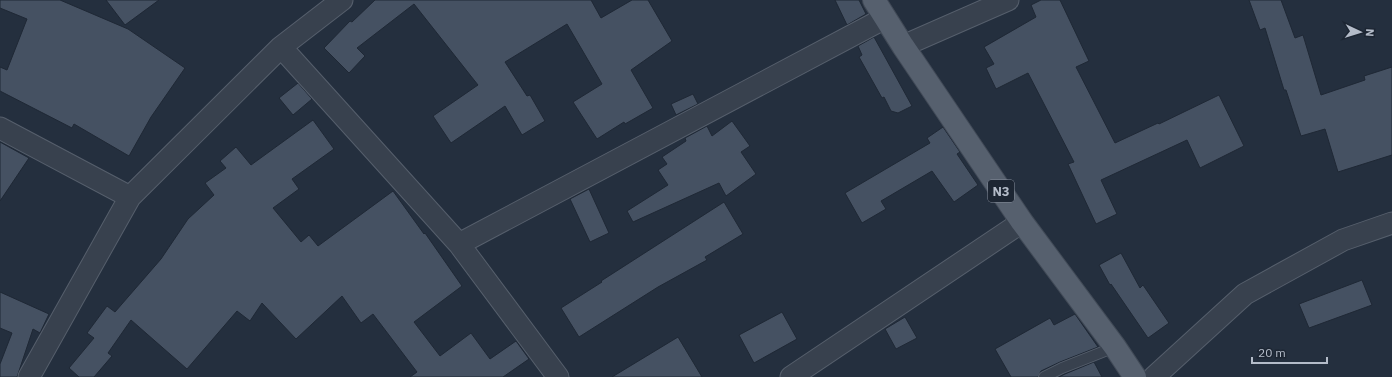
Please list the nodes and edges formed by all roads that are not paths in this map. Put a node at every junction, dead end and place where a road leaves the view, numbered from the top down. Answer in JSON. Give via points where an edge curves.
{"nodes":[{"id":1,"x":342,"y":0,"type":"edge"},
{"id":2,"x":1008,"y":0,"type":"edge"},
{"id":3,"x":880,"y":9,"type":"edge"},
{"id":4,"x":902,"y":46,"type":"junction"},
{"id":5,"x":281,"y":47,"type":"junction"},
{"id":6,"x":0,"y":128,"type":"edge"},
{"id":7,"x":130,"y":197,"type":"junction"},
{"id":8,"x":1022,"y":222,"type":"junction"},
{"id":9,"x":1392,"y":223,"type":"edge"},
{"id":10,"x":459,"y":244,"type":"junction"},
{"id":11,"x":1115,"y":346,"type":"junction"},
{"id":12,"x":29,"y":377,"type":"edge"},
{"id":13,"x":558,"y":377,"type":"edge"},
{"id":14,"x":791,"y":377,"type":"edge"},
{"id":15,"x":1044,"y":377,"type":"edge"},
{"id":16,"x":1135,"y":377,"type":"edge"},
{"id":17,"x":1154,"y":377,"type":"edge"}],
"edges":[{"from":1,"to":5,"type":"street"},
{"from":2,"to":4,"type":"street"},
{"from":3,"to":4,"type":"main road","number":"N3"},
{"from":3,"to":10,"type":"street"},
{"from":4,"to":8,"type":"main road","number":"N3"},
{"from":5,"to":7,"type":"street"},
{"from":5,"to":10,"type":"street"},
{"from":6,"to":7,"type":"street"},
{"from":7,"to":12,"type":"street"},
{"from":8,"to":11,"type":"main road","number":"N3"},
{"from":8,"to":14,"type":"street"},
{"from":9,"to":17,"type":"street","via":[[1343,240],[1245,294]]},
{"from":10,"to":13,"type":"street"},
{"from":11,"to":15,"type":"lane"},
{"from":11,"to":16,"type":"main road","number":"N3"}]}
